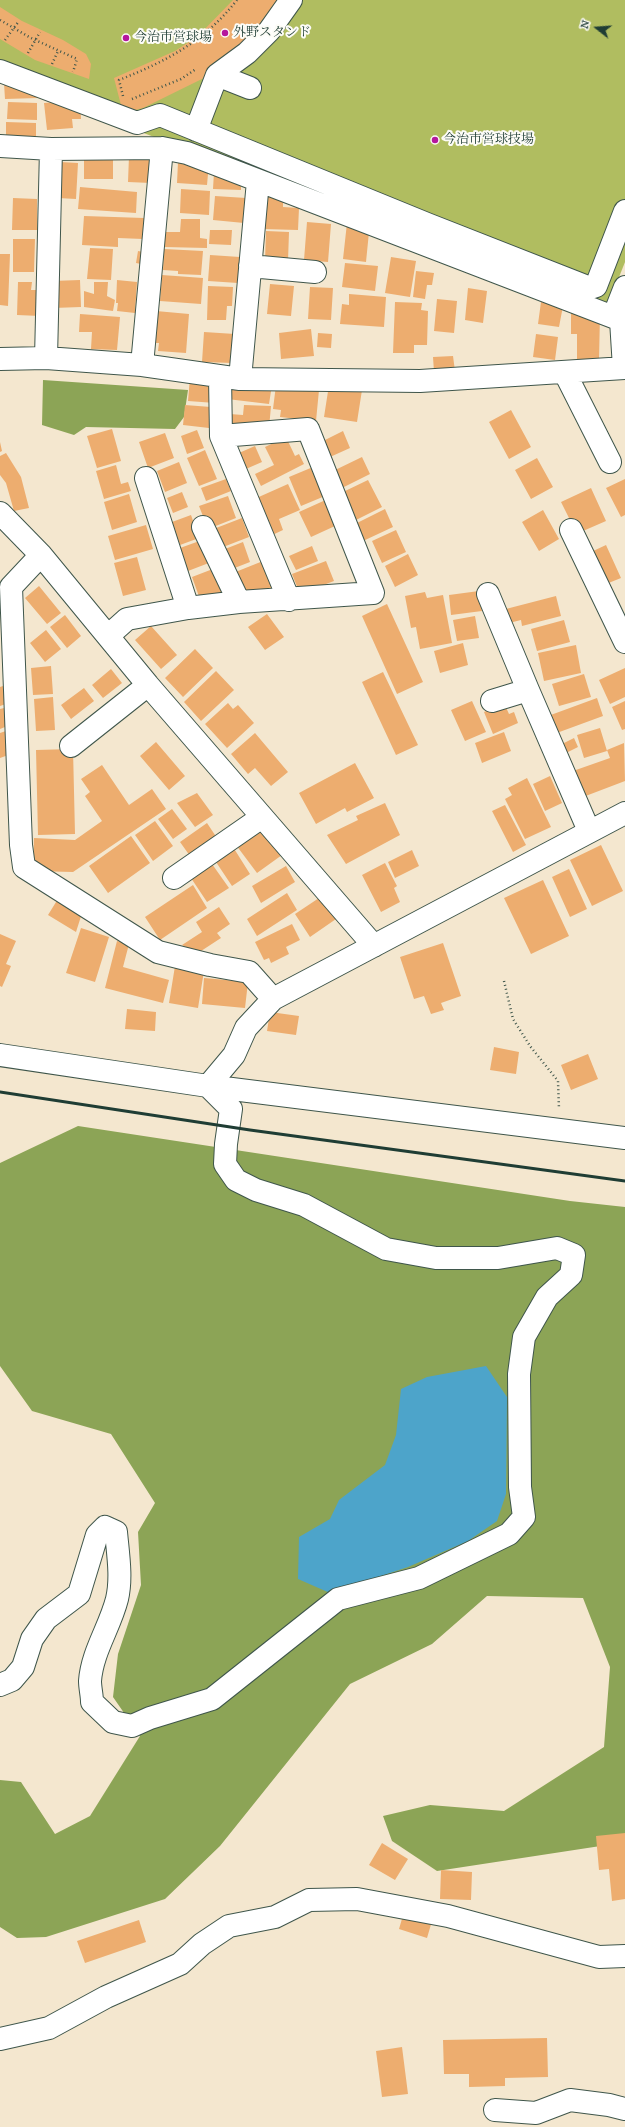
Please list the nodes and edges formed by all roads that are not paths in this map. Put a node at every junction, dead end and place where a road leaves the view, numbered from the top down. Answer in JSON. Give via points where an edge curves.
{"nodes":[{"id":1,"x":291,"y":0,"type":"edge"},
{"id":2,"x":0,"y":71,"type":"edge"},
{"id":3,"x":217,"y":75,"type":"junction"},
{"id":4,"x":250,"y":88,"type":"dead end"},
{"id":5,"x":196,"y":130,"type":"junction"},
{"id":6,"x":0,"y":146,"type":"edge"},
{"id":7,"x":162,"y":148,"type":"junction"},
{"id":8,"x":51,"y":149,"type":"junction"},
{"id":9,"x":258,"y":181,"type":"junction"},
{"id":10,"x":625,"y":211,"type":"edge"},
{"id":11,"x":250,"y":266,"type":"junction"},
{"id":12,"x":314,"y":272,"type":"dead end"},
{"id":13,"x":625,"y":287,"type":"edge"},
{"id":14,"x":621,"y":320,"type":"junction"},
{"id":15,"x":46,"y":358,"type":"junction"},
{"id":16,"x":0,"y":359,"type":"edge"},
{"id":17,"x":142,"y":365,"type":"junction"},
{"id":18,"x":624,"y":368,"type":"edge"},
{"id":19,"x":565,"y":373,"type":"junction"},
{"id":20,"x":230,"y":378,"type":"junction"},
{"id":21,"x":221,"y":436,"type":"junction"},
{"id":22,"x":610,"y":462,"type":"dead end"},
{"id":23,"x":146,"y":478,"type":"dead end"},
{"id":24,"x":0,"y":513,"type":"edge"},
{"id":25,"x":203,"y":527,"type":"dead end"},
{"id":26,"x":571,"y":530,"type":"dead end"},
{"id":27,"x":41,"y":556,"type":"junction"},
{"id":28,"x":488,"y":594,"type":"dead end"},
{"id":29,"x":289,"y":600,"type":"junction"},
{"id":30,"x":239,"y":602,"type":"junction"},
{"id":31,"x":188,"y":608,"type":"junction"},
{"id":32,"x":108,"y":636,"type":"junction"},
{"id":33,"x":625,"y":642,"type":"edge"},
{"id":34,"x":7,"y":664,"type":"edge"},
{"id":35,"x":148,"y":685,"type":"junction"},
{"id":36,"x":528,"y":690,"type":"junction"},
{"id":37,"x":492,"y":701,"type":"dead end"},
{"id":38,"x":71,"y":746,"type":"dead end"},
{"id":39,"x":625,"y":813,"type":"edge"},
{"id":40,"x":262,"y":817,"type":"junction"},
{"id":41,"x":589,"y":831,"type":"junction"},
{"id":42,"x":174,"y":878,"type":"dead end"},
{"id":43,"x":374,"y":946,"type":"junction"},
{"id":44,"x":273,"y":999,"type":"junction"},
{"id":45,"x":0,"y":1055,"type":"edge"},
{"id":46,"x":208,"y":1086,"type":"junction"},
{"id":47,"x":625,"y":1138,"type":"edge"},
{"id":48,"x":0,"y":1685,"type":"edge"},
{"id":49,"x":625,"y":1956,"type":"edge"},
{"id":50,"x":0,"y":2039,"type":"edge"},
{"id":51,"x":625,"y":2109,"type":"edge"},
{"id":52,"x":495,"y":2110,"type":"dead end"}],
"edges":[{"from":1,"to":3,"type":"street","via":[[269,31],[247,53]]},
{"from":2,"to":5,"type":"street","via":[[137,123],[160,115]]},
{"from":3,"to":4,"type":"street"},
{"from":3,"to":5,"type":"street"},
{"from":5,"to":10,"type":"street","via":[[590,288],[596,286]]},
{"from":6,"to":8,"type":"street"},
{"from":7,"to":8,"type":"street"},
{"from":7,"to":9,"type":"street","via":[[187,153]]},
{"from":7,"to":17,"type":"street"},
{"from":8,"to":15,"type":"street"},
{"from":9,"to":11,"type":"street"},
{"from":9,"to":14,"type":"street"},
{"from":11,"to":12,"type":"street"},
{"from":11,"to":20,"type":"street"},
{"from":13,"to":14,"type":"street","via":[[616,310]]},
{"from":14,"to":18,"type":"street"},
{"from":15,"to":16,"type":"street"},
{"from":15,"to":17,"type":"street"},
{"from":17,"to":20,"type":"street"},
{"from":18,"to":19,"type":"street"},
{"from":19,"to":20,"type":"street","via":[[420,381]]},
{"from":19,"to":22,"type":"street"},
{"from":20,"to":21,"type":"street"},
{"from":21,"to":29,"type":"street"},
{"from":21,"to":29,"type":"street","via":[[308,429],[372,593]]},
{"from":23,"to":31,"type":"street"},
{"from":24,"to":27,"type":"street"},
{"from":25,"to":30,"type":"street"},
{"from":26,"to":33,"type":"street"},
{"from":27,"to":32,"type":"street"},
{"from":27,"to":34,"type":"street","via":[[11,587]]},
{"from":28,"to":36,"type":"street"},
{"from":29,"to":30,"type":"street"},
{"from":30,"to":31,"type":"street"},
{"from":31,"to":32,"type":"street","via":[[127,619]]},
{"from":32,"to":35,"type":"street"},
{"from":34,"to":44,"type":"street","via":[[24,867],[158,952],[249,972]]},
{"from":35,"to":38,"type":"street"},
{"from":35,"to":40,"type":"street"},
{"from":36,"to":37,"type":"street"},
{"from":36,"to":41,"type":"street"},
{"from":39,"to":41,"type":"street"},
{"from":40,"to":42,"type":"street"},
{"from":40,"to":43,"type":"street"},
{"from":41,"to":43,"type":"street"},
{"from":43,"to":44,"type":"street"},
{"from":44,"to":46,"type":"street","via":[[246,1028],[234,1055]]},
{"from":45,"to":46,"type":"street"},
{"from":46,"to":47,"type":"street"},
{"from":46,"to":48,"type":"street","via":[[231,1109],[225,1164],[236,1180],[256,1190],[304,1205],[386,1249],[436,1258],[498,1258],[557,1248],[574,1255],[571,1276],[547,1297],[524,1337],[519,1374],[520,1487],[524,1517],[509,1534],[419,1578],[338,1599],[212,1699],[132,1726],[113,1722],[92,1702],[90,1681],[95,1656],[115,1604],[119,1574],[116,1532],[106,1527],[97,1535],[79,1594],[46,1619],[32,1638],[23,1667],[12,1680]]},
{"from":49,"to":50,"type":"street","via":[[599,1957],[448,1916],[357,1899],[309,1900],[275,1917],[229,1926],[202,1944],[180,1964],[106,1997],[49,2028]]},
{"from":51,"to":52,"type":"street","via":[[570,2100],[536,2113]]}]}
